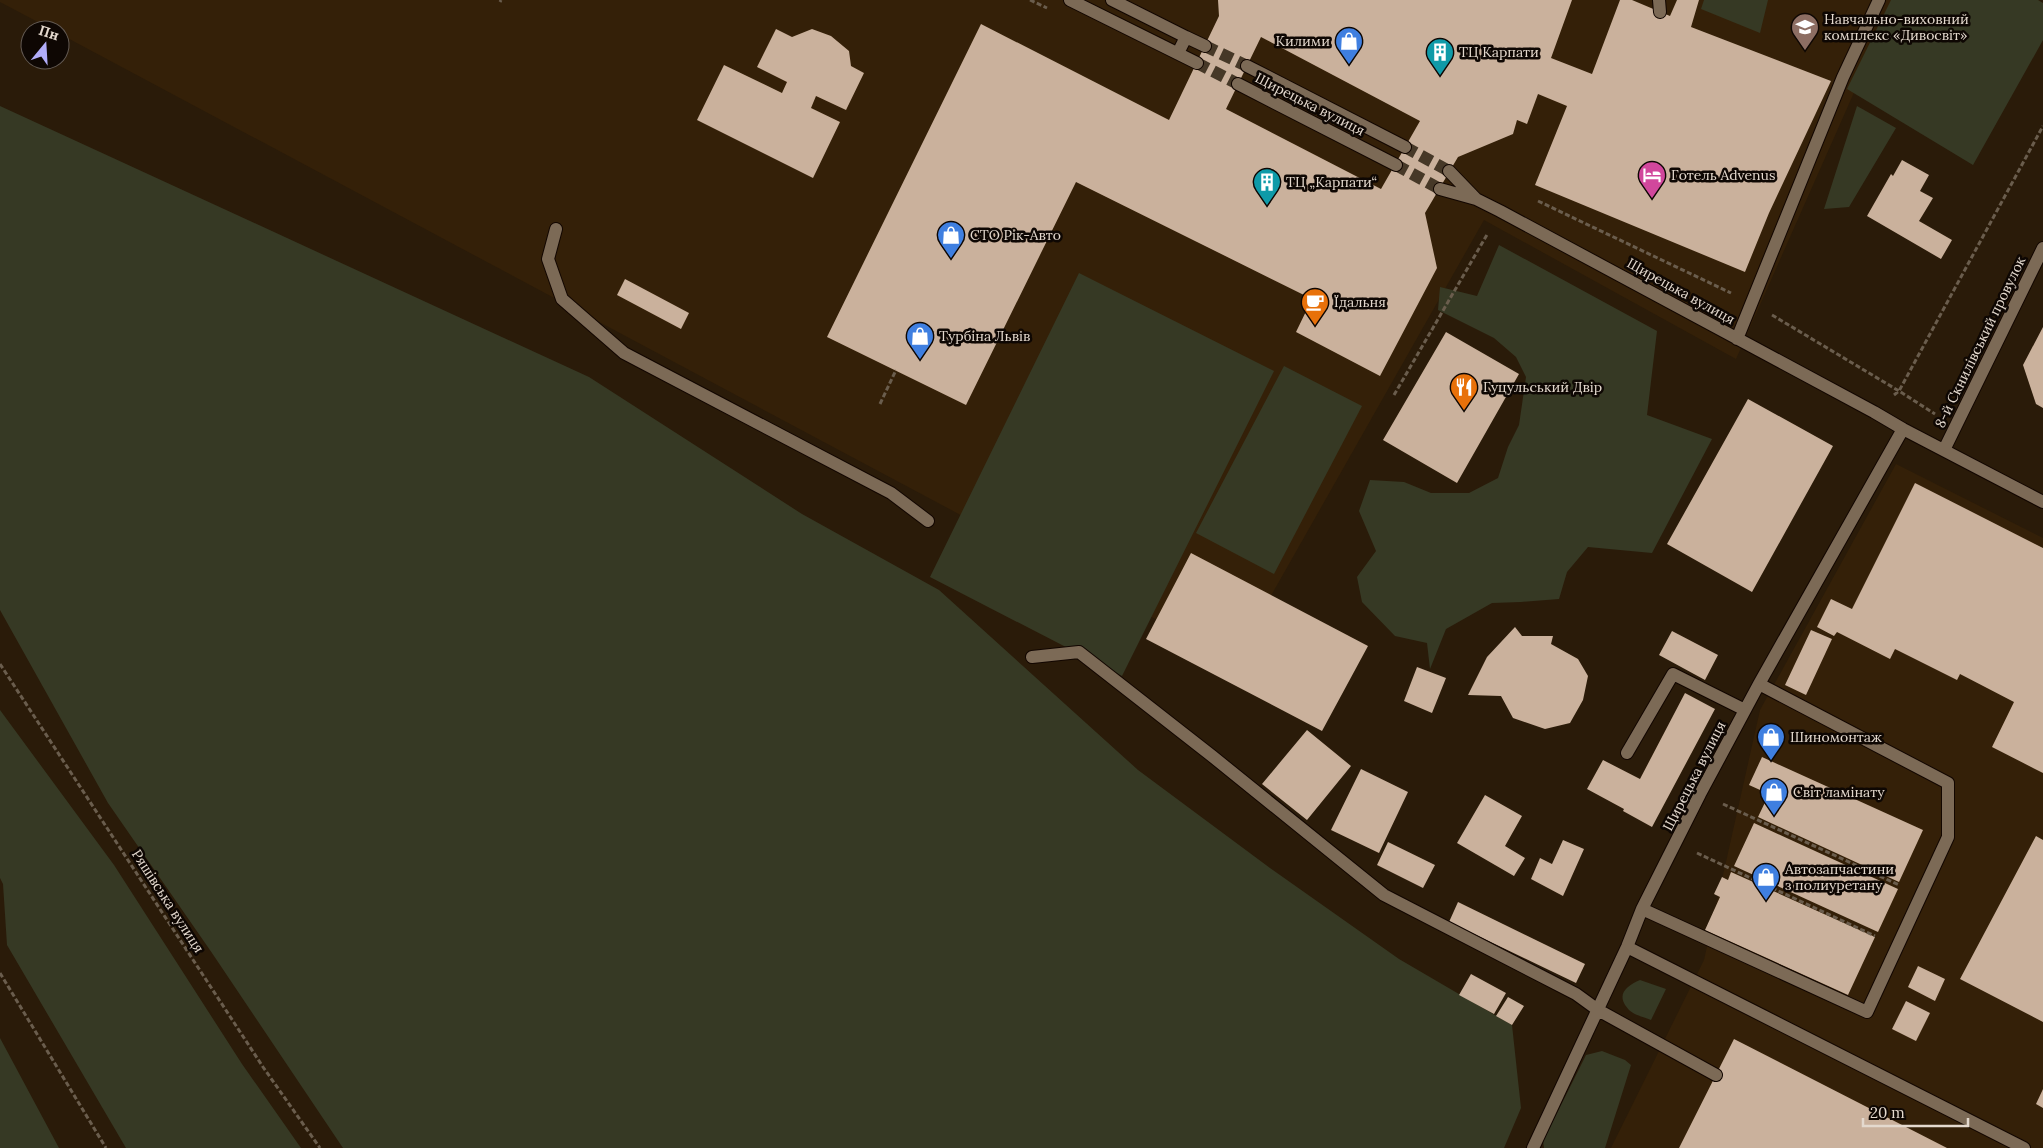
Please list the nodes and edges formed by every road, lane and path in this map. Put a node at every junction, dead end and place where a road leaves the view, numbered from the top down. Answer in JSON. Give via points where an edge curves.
{"nodes":[{"id":1,"x":1070,"y":0,"type":"edge"},
{"id":2,"x":1112,"y":0,"type":"edge"},
{"id":3,"x":1879,"y":0,"type":"edge"},
{"id":4,"x":1186,"y":37,"type":"junction"},
{"id":5,"x":1205,"y":46,"type":"tunnel mouth"},
{"id":6,"x":1178,"y":54,"type":"junction"},
{"id":7,"x":1197,"y":63,"type":"tunnel mouth"},
{"id":8,"x":1247,"y":66,"type":"tunnel mouth"},
{"id":9,"x":1238,"y":84,"type":"tunnel mouth"},
{"id":10,"x":2043,"y":126,"type":"edge"},
{"id":11,"x":1405,"y":147,"type":"tunnel mouth"},
{"id":12,"x":1396,"y":164,"type":"tunnel mouth"},
{"id":13,"x":1450,"y":171,"type":"tunnel mouth"},
{"id":14,"x":1440,"y":189,"type":"tunnel mouth"},
{"id":15,"x":1530,"y":197,"type":"dead end"},
{"id":16,"x":1476,"y":199,"type":"junction"},
{"id":17,"x":556,"y":229,"type":"dead end"},
{"id":18,"x":1489,"y":232,"type":"dead end"},
{"id":19,"x":2043,"y":248,"type":"edge"},
{"id":20,"x":1752,"y":303,"type":"junction"},
{"id":21,"x":933,"y":331,"type":"dead end"},
{"id":22,"x":1737,"y":339,"type":"junction"},
{"id":23,"x":922,"y":354,"type":"dead end"},
{"id":24,"x":896,"y":370,"type":"dead end"},
{"id":25,"x":1394,"y":395,"type":"dead end"},
{"id":26,"x":880,"y":404,"type":"dead end"},
{"id":27,"x":1903,"y":429,"type":"junction"},
{"id":28,"x":1944,"y":450,"type":"junction"},
{"id":29,"x":2043,"y":502,"type":"edge"},
{"id":30,"x":928,"y":521,"type":"dead end"},
{"id":31,"x":1032,"y":657,"type":"dead end"},
{"id":32,"x":0,"y":664,"type":"edge"},
{"id":33,"x":1758,"y":684,"type":"junction"},
{"id":34,"x":1744,"y":710,"type":"junction"},
{"id":35,"x":1627,"y":753,"type":"dead end"},
{"id":36,"x":1700,"y":794,"type":"junction"},
{"id":37,"x":1676,"y":843,"type":"junction"},
{"id":38,"x":1922,"y":896,"type":"junction"},
{"id":39,"x":1642,"y":909,"type":"junction"},
{"id":40,"x":1628,"y":947,"type":"junction"},
{"id":41,"x":1898,"y":947,"type":"junction"},
{"id":42,"x":0,"y":973,"type":"edge"},
{"id":43,"x":1598,"y":1010,"type":"junction"},
{"id":44,"x":1716,"y":1075,"type":"dead end"},
{"id":45,"x":106,"y":1148,"type":"edge"},
{"id":46,"x":320,"y":1148,"type":"edge"},
{"id":47,"x":1533,"y":1148,"type":"edge"},
{"id":48,"x":2024,"y":1148,"type":"edge"}],
"edges":[{"from":1,"to":6,"type":"street"},
{"from":2,"to":4,"type":"street"},
{"from":3,"to":20,"type":"street","via":[[1843,77]]},
{"from":4,"to":5,"type":"street"},
{"from":4,"to":6,"type":"street"},
{"from":6,"to":7,"type":"street"},
{"from":8,"to":11,"type":"street"},
{"from":9,"to":12,"type":"street","name":"Щирецька вулиця"},
{"from":10,"to":20,"type":"path","via":[[1899,391]]},
{"from":13,"to":16,"type":"street"},
{"from":14,"to":16,"type":"street","name":"Щирецька вулиця"},
{"from":15,"to":20,"type":"path"},
{"from":16,"to":22,"type":"street","name":"Щирецька вулиця"},
{"from":17,"to":30,"type":"street","via":[[548,259],[562,299],[624,353],[891,493]]},
{"from":18,"to":25,"type":"path"},
{"from":19,"to":28,"type":"street","name":"8-й Скнилівський провулок"},
{"from":20,"to":22,"type":"street"},
{"from":21,"to":23,"type":"path"},
{"from":22,"to":27,"type":"street","name":"Щирецька вулиця"},
{"from":24,"to":26,"type":"path"},
{"from":27,"to":28,"type":"street","name":"Щирецька вулиця"},
{"from":27,"to":33,"type":"street","name":"Щирецька вулиця"},
{"from":28,"to":29,"type":"street","name":"Щирецька вулиця"},
{"from":31,"to":43,"type":"street","via":[[1079,652],[1384,895],[1576,994]]},
{"from":32,"to":46,"type":"path","name":"Ряшівська вулиця"},
{"from":33,"to":34,"type":"street","name":"Щирецька вулиця"},
{"from":33,"to":38,"type":"street","via":[[1948,783],[1948,837]]},
{"from":34,"to":35,"type":"street","via":[[1673,674]]},
{"from":34,"to":36,"type":"street","name":"Щирецька вулиця"},
{"from":36,"to":37,"type":"street","name":"Щирецька вулиця"},
{"from":36,"to":38,"type":"path"},
{"from":37,"to":39,"type":"street","name":"Щирецька вулиця"},
{"from":37,"to":41,"type":"path"},
{"from":38,"to":41,"type":"street"},
{"from":39,"to":40,"type":"street","name":"Щирецька вулиця"},
{"from":39,"to":41,"type":"street","via":[[1867,1012]]},
{"from":40,"to":43,"type":"street","name":"Щирецька вулиця"},
{"from":40,"to":48,"type":"street"},
{"from":42,"to":45,"type":"path"},
{"from":43,"to":44,"type":"street"},
{"from":43,"to":47,"type":"street","name":"Щирецька вулиця"}]}
